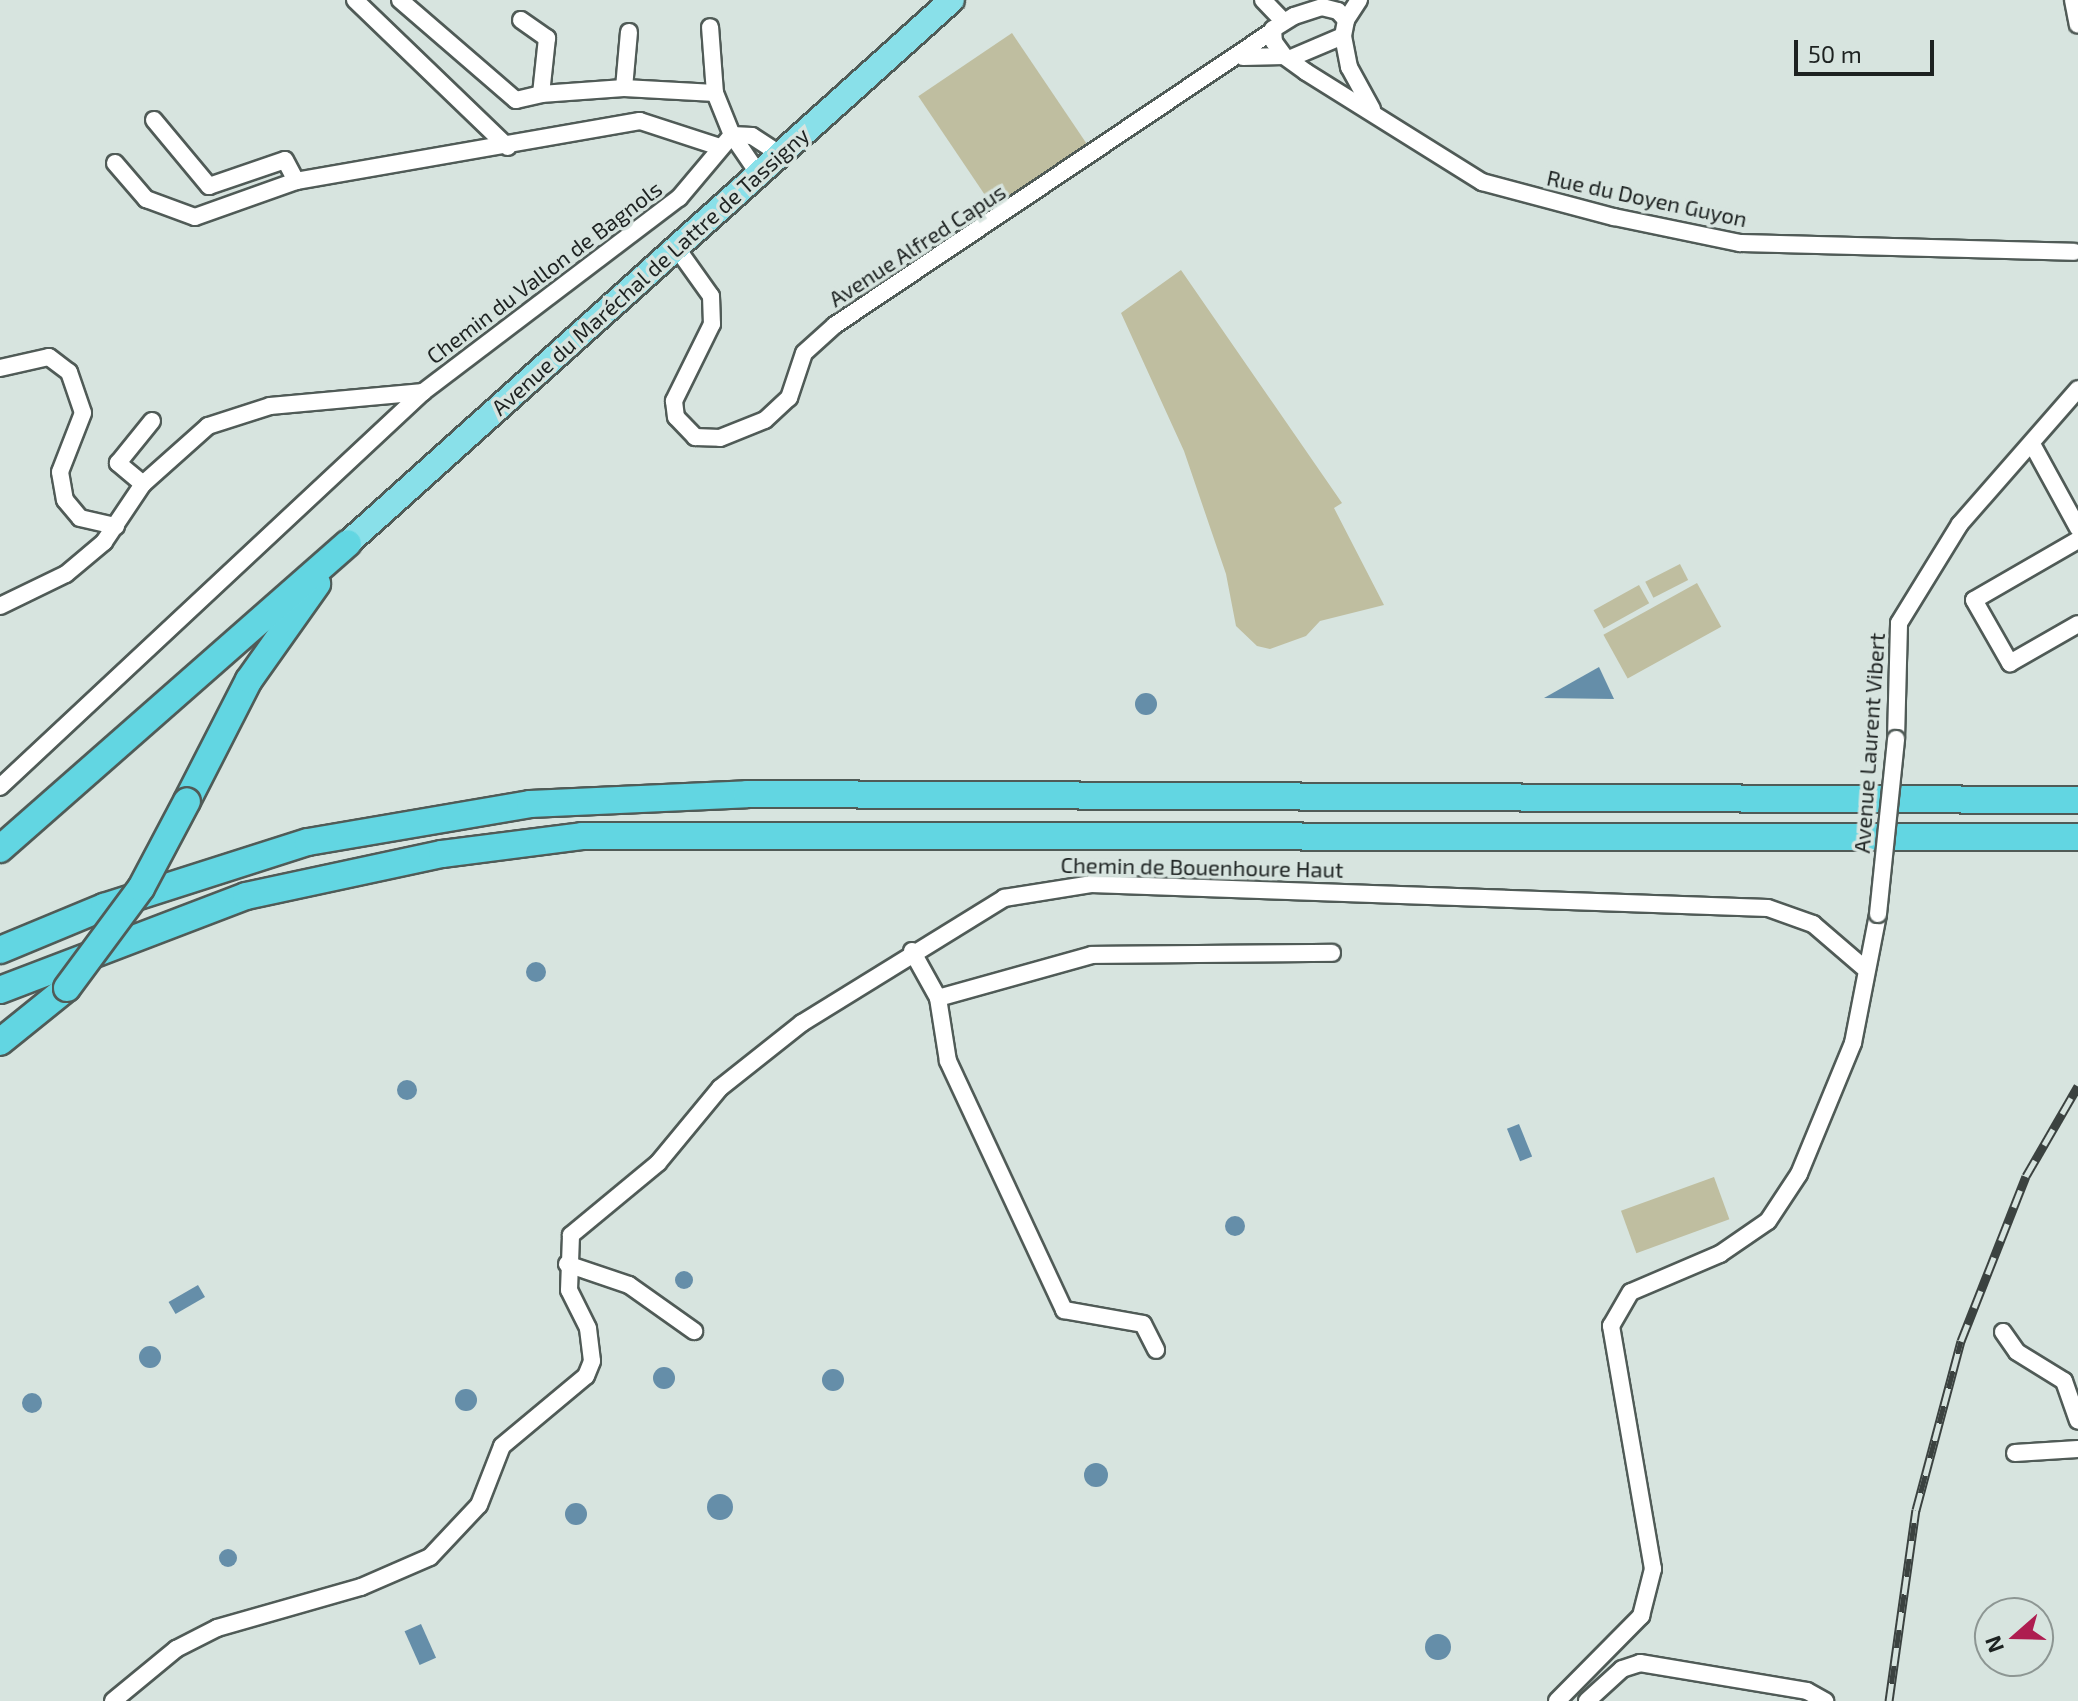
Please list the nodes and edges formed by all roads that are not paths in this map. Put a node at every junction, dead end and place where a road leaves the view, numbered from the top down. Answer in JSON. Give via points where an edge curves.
{"nodes":[{"id":1,"x":355,"y":0,"type":"edge"},
{"id":2,"x":400,"y":0,"type":"edge"},
{"id":3,"x":952,"y":0,"type":"edge"},
{"id":4,"x":1263,"y":0,"type":"edge"},
{"id":5,"x":1359,"y":0,"type":"edge"},
{"id":6,"x":2073,"y":0,"type":"edge"},
{"id":7,"x":1332,"y":3,"type":"edge"},
{"id":8,"x":521,"y":20,"type":"dead end"},
{"id":9,"x":2078,"y":25,"type":"edge"},
{"id":10,"x":710,"y":27,"type":"dead end"},
{"id":11,"x":1278,"y":27,"type":"junction"},
{"id":12,"x":1344,"y":28,"type":"junction"},
{"id":13,"x":629,"y":32,"type":"dead end"},
{"id":14,"x":1243,"y":57,"type":"junction"},
{"id":15,"x":1287,"y":57,"type":"junction"},
{"id":16,"x":624,"y":88,"type":"junction"},
{"id":17,"x":715,"y":93,"type":"junction"},
{"id":18,"x":541,"y":94,"type":"junction"},
{"id":19,"x":1375,"y":114,"type":"junction"},
{"id":20,"x":154,"y":120,"type":"dead end"},
{"id":21,"x":732,"y":135,"type":"junction"},
{"id":22,"x":717,"y":146,"type":"junction"},
{"id":23,"x":508,"y":147,"type":"junction"},
{"id":24,"x":780,"y":154,"type":"junction"},
{"id":25,"x":115,"y":163,"type":"dead end"},
{"id":26,"x":758,"y":173,"type":"junction"},
{"id":27,"x":296,"y":181,"type":"junction"},
{"id":28,"x":676,"y":247,"type":"junction"},
{"id":29,"x":2077,"y":252,"type":"edge"},
{"id":30,"x":0,"y":368,"type":"edge"},
{"id":31,"x":2078,"y":389,"type":"edge"},
{"id":32,"x":423,"y":392,"type":"junction"},
{"id":33,"x":152,"y":421,"type":"dead end"},
{"id":34,"x":2032,"y":444,"type":"junction"},
{"id":35,"x":143,"y":484,"type":"junction"},
{"id":36,"x":116,"y":526,"type":"junction"},
{"id":37,"x":2078,"y":528,"type":"edge"},
{"id":38,"x":2078,"y":540,"type":"edge"},
{"id":39,"x":348,"y":543,"type":"junction"},
{"id":40,"x":0,"y":606,"type":"edge"},
{"id":41,"x":2078,"y":624,"type":"edge"},
{"id":42,"x":0,"y":787,"type":"edge"},
{"id":43,"x":2078,"y":800,"type":"edge"},
{"id":44,"x":2078,"y":837,"type":"edge"},
{"id":45,"x":0,"y":849,"type":"edge"},
{"id":46,"x":0,"y":950,"type":"edge"},
{"id":47,"x":912,"y":951,"type":"junction"},
{"id":48,"x":1332,"y":953,"type":"dead end"},
{"id":49,"x":1863,"y":967,"type":"junction"},
{"id":50,"x":0,"y":990,"type":"edge"},
{"id":51,"x":938,"y":998,"type":"junction"},
{"id":52,"x":0,"y":1042,"type":"edge"},
{"id":53,"x":567,"y":1264,"type":"junction"},
{"id":54,"x":694,"y":1331,"type":"dead end"},
{"id":55,"x":2003,"y":1332,"type":"dead end"},
{"id":56,"x":1156,"y":1350,"type":"dead end"},
{"id":57,"x":2078,"y":1421,"type":"edge"},
{"id":58,"x":2078,"y":1449,"type":"edge"},
{"id":59,"x":2015,"y":1453,"type":"dead end"},
{"id":60,"x":113,"y":1701,"type":"edge"},
{"id":61,"x":1557,"y":1701,"type":"edge"},
{"id":62,"x":1587,"y":1701,"type":"edge"},
{"id":63,"x":1825,"y":1701,"type":"edge"}],
"edges":[{"from":1,"to":23,"type":"street"},
{"from":2,"to":18,"type":"street","via":[[516,100]]},
{"from":3,"to":24,"type":"main road","name":"Avenue du Maréchal de Lattre de Tassigny"},
{"from":4,"to":11,"type":"street"},
{"from":5,"to":12,"type":"street"},
{"from":6,"to":9,"type":"street"},
{"from":7,"to":11,"type":"street"},
{"from":7,"to":12,"type":"street"},
{"from":8,"to":18,"type":"street","via":[[547,38]]},
{"from":10,"to":17,"type":"street"},
{"from":11,"to":14,"type":"street"},
{"from":11,"to":15,"type":"street"},
{"from":12,"to":15,"type":"street"},
{"from":12,"to":19,"type":"street","name":"Rue du Doyen Guyon","via":[[1349,67]]},
{"from":13,"to":16,"type":"street"},
{"from":14,"to":15,"type":"street"},
{"from":14,"to":28,"type":"street","name":"Avenue Alfred Capus","via":[[1138,115],[1047,187],[835,325],[804,353],[789,398],[765,420],[720,438],[695,437],[676,417],[674,401],[712,324],[711,296]]},
{"from":15,"to":19,"type":"street","name":"Rue du Doyen Guyon"},
{"from":16,"to":17,"type":"street"},
{"from":16,"to":18,"type":"street"},
{"from":17,"to":21,"type":"street"},
{"from":19,"to":29,"type":"street","name":"Rue du Doyen Guyon","via":[[1482,182],[1740,243]]},
{"from":20,"to":27,"type":"street","via":[[209,186],[285,160]]},
{"from":21,"to":22,"type":"street","name":"Chemin du Vallon de Bagnols"},
{"from":21,"to":24,"type":"street","via":[[752,136]]},
{"from":21,"to":26,"type":"street"},
{"from":22,"to":23,"type":"street","via":[[640,121]]},
{"from":22,"to":32,"type":"street","name":"Chemin du Vallon de Bagnols","via":[[713,162],[679,198]]},
{"from":23,"to":27,"type":"street"},
{"from":24,"to":26,"type":"main road","name":"Avenue du Maréchal de Lattre de Tassigny"},
{"from":25,"to":27,"type":"street","via":[[146,199],[195,217]]},
{"from":26,"to":28,"type":"main road","name":"Avenue du Maréchal de Lattre de Tassigny"},
{"from":28,"to":39,"type":"main road","name":"Avenue du Maréchal de Lattre de Tassigny"},
{"from":30,"to":36,"type":"street","via":[[49,357],[69,372],[83,413],[60,472],[65,500],[80,518]]},
{"from":31,"to":34,"type":"street","name":"Avenue Laurent Vibert"},
{"from":32,"to":35,"type":"street","name":"Chemin du Vallon de Bagnols","via":[[270,406],[208,426]]},
{"from":32,"to":42,"type":"street"},
{"from":33,"to":35,"type":"street","via":[[118,463]]},
{"from":34,"to":37,"type":"street"},
{"from":34,"to":49,"type":"street","name":"Avenue Laurent Vibert","bridge":true,"via":[[1960,524],[1899,623],[1896,739],[1878,914]]},
{"from":35,"to":36,"type":"street","name":"Chemin du Vallon de Bagnols"},
{"from":36,"to":40,"type":"street","name":"Chemin du Vallon de Bagnols","via":[[66,574]]},
{"from":38,"to":41,"type":"street","via":[[1974,600],[2010,663]]},
{"from":39,"to":45,"type":"highway"},
{"from":39,"to":52,"type":"highway","bridge":true,"via":[[249,680],[141,888],[67,988]]},
{"from":43,"to":46,"type":"highway","via":[[747,794],[530,804],[308,842],[118,902]]},
{"from":44,"to":50,"type":"highway","via":[[582,836],[442,854],[246,896]]},
{"from":47,"to":49,"type":"street","name":"Chemin de Bouenhoure Haut","via":[[1004,898],[1091,884],[1768,908],[1813,924]]},
{"from":47,"to":51,"type":"street"},
{"from":47,"to":53,"type":"street","name":"Chemin de Bouenhoure Haut","via":[[843,992],[720,1088],[658,1163],[571,1235]]},
{"from":48,"to":51,"type":"street","via":[[1092,955]]},
{"from":49,"to":61,"type":"street","name":"Avenue Laurent Vibert","via":[[1853,1043],[1799,1174],[1768,1221],[1720,1254],[1631,1292],[1611,1326],[1651,1539],[1652,1582],[1628,1634]]},
{"from":51,"to":56,"type":"street","via":[[948,1061],[1064,1310],[1143,1324]]},
{"from":53,"to":54,"type":"street","via":[[629,1285]]},
{"from":53,"to":60,"type":"street","via":[[569,1290],[588,1328],[586,1376],[502,1446],[479,1505],[430,1557],[361,1587],[217,1628],[176,1649]]},
{"from":55,"to":57,"type":"street","via":[[2017,1352],[2064,1381]]},
{"from":58,"to":59,"type":"street"},
{"from":62,"to":63,"type":"street","via":[[1622,1669],[1640,1663],[1807,1691]]}]}
